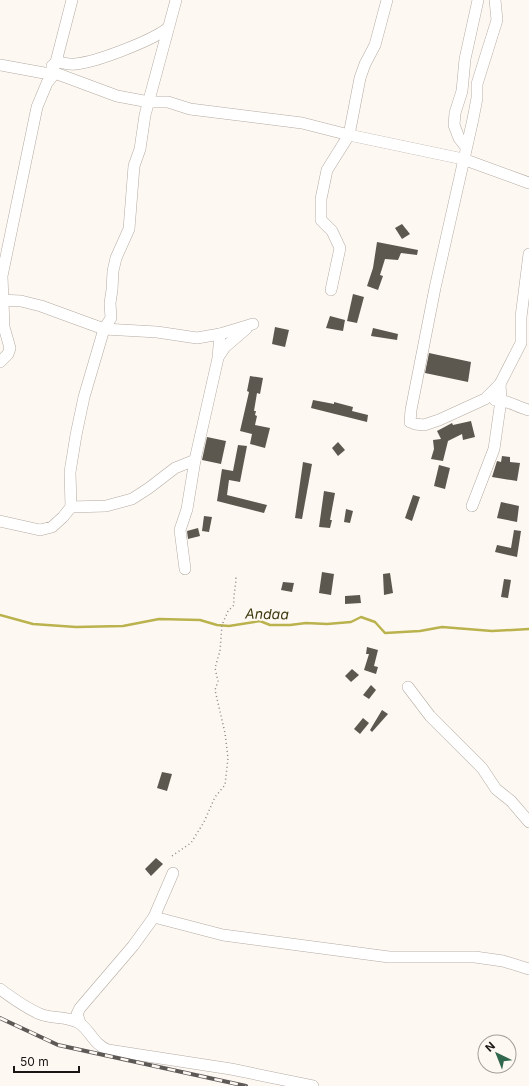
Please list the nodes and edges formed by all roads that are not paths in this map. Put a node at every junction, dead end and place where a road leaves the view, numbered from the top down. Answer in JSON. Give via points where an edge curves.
{"nodes":[{"id":1,"x":72,"y":0,"type":"edge"},
{"id":2,"x":176,"y":0,"type":"edge"},
{"id":3,"x":387,"y":0,"type":"edge"},
{"id":4,"x":478,"y":0,"type":"edge"},
{"id":5,"x":494,"y":0,"type":"edge"},
{"id":6,"x":168,"y":28,"type":"junction"},
{"id":7,"x":0,"y":65,"type":"edge"},
{"id":8,"x":56,"y":67,"type":"junction"},
{"id":9,"x":149,"y":102,"type":"junction"},
{"id":10,"x":349,"y":136,"type":"junction"},
{"id":11,"x":466,"y":148,"type":"junction"},
{"id":12,"x":464,"y":159,"type":"junction"},
{"id":13,"x":529,"y":183,"type":"edge"},
{"id":14,"x":529,"y":254,"type":"edge"},
{"id":15,"x":331,"y":290,"type":"dead end"},
{"id":16,"x":1,"y":300,"type":"edge"},
{"id":17,"x":104,"y":329,"type":"junction"},
{"id":18,"x":220,"y":334,"type":"junction"},
{"id":19,"x":218,"y":358,"type":"junction"},
{"id":20,"x":0,"y":362,"type":"edge"},
{"id":21,"x":500,"y":384,"type":"junction"},
{"id":22,"x":485,"y":399,"type":"junction"},
{"id":23,"x":501,"y":400,"type":"junction"},
{"id":24,"x":529,"y":410,"type":"edge"},
{"id":25,"x":195,"y":460,"type":"junction"},
{"id":26,"x":472,"y":506,"type":"dead end"},
{"id":27,"x":70,"y":507,"type":"junction"},
{"id":28,"x":0,"y":521,"type":"edge"},
{"id":29,"x":185,"y":569,"type":"dead end"},
{"id":30,"x":408,"y":687,"type":"dead end"},
{"id":31,"x":528,"y":820,"type":"edge"},
{"id":32,"x":173,"y":873,"type":"dead end"},
{"id":33,"x":154,"y":917,"type":"junction"},
{"id":34,"x":529,"y":969,"type":"edge"},
{"id":35,"x":0,"y":989,"type":"edge"},
{"id":36,"x":80,"y":1023,"type":"junction"},
{"id":37,"x":313,"y":1086,"type":"edge"}],
"edges":[{"from":1,"to":8,"type":"street"},
{"from":2,"to":6,"type":"street"},
{"from":3,"to":10,"type":"street","via":[[376,44],[360,78]]},
{"from":4,"to":11,"type":"street","via":[[454,125]]},
{"from":5,"to":11,"type":"street","via":[[497,20],[477,84],[477,98]]},
{"from":6,"to":8,"type":"street","via":[[159,35],[105,56]]},
{"from":6,"to":9,"type":"street"},
{"from":7,"to":8,"type":"street","via":[[44,73]]},
{"from":8,"to":9,"type":"street","via":[[117,96]]},
{"from":8,"to":16,"type":"street","via":[[37,107],[2,276]]},
{"from":9,"to":10,"type":"street","via":[[168,102],[190,109],[302,123]]},
{"from":9,"to":17,"type":"street","via":[[134,166],[129,229],[112,271],[111,318]]},
{"from":10,"to":12,"type":"street"},
{"from":10,"to":15,"type":"street","via":[[327,170],[321,199],[321,220],[332,232],[340,248]]},
{"from":11,"to":12,"type":"street"},
{"from":12,"to":13,"type":"street"},
{"from":12,"to":22,"type":"street","via":[[435,288],[410,422],[424,425],[469,408]]},
{"from":14,"to":21,"type":"street","via":[[521,317],[521,343]]},
{"from":16,"to":17,"type":"street","via":[[41,306]]},
{"from":16,"to":20,"type":"street","via":[[4,327],[10,348]]},
{"from":17,"to":18,"type":"street","via":[[157,332],[197,338]]},
{"from":17,"to":27,"type":"street","via":[[76,435],[70,472]]},
{"from":18,"to":19,"type":"street"},
{"from":18,"to":19,"type":"street","via":[[253,324],[225,347]]},
{"from":19,"to":25,"type":"street"},
{"from":21,"to":22,"type":"street"},
{"from":21,"to":23,"type":"street"},
{"from":22,"to":23,"type":"street"},
{"from":23,"to":24,"type":"street","via":[[520,409]]},
{"from":23,"to":26,"type":"street","via":[[494,448]]},
{"from":25,"to":27,"type":"street","via":[[175,468],[132,498],[106,506]]},
{"from":25,"to":29,"type":"street","via":[[187,509],[180,530]]},
{"from":27,"to":28,"type":"street","via":[[52,527],[40,530]]},
{"from":30,"to":31,"type":"street","via":[[430,716],[482,768],[496,789],[511,800]]},
{"from":32,"to":33,"type":"street"},
{"from":33,"to":34,"type":"street","via":[[223,935],[390,957],[475,957],[503,961]]},
{"from":33,"to":36,"type":"street","via":[[133,946],[80,1008],[77,1014]]},
{"from":35,"to":36,"type":"street","via":[[39,1014]]},
{"from":36,"to":37,"type":"street","via":[[100,1047],[108,1050],[231,1069]]}]}
